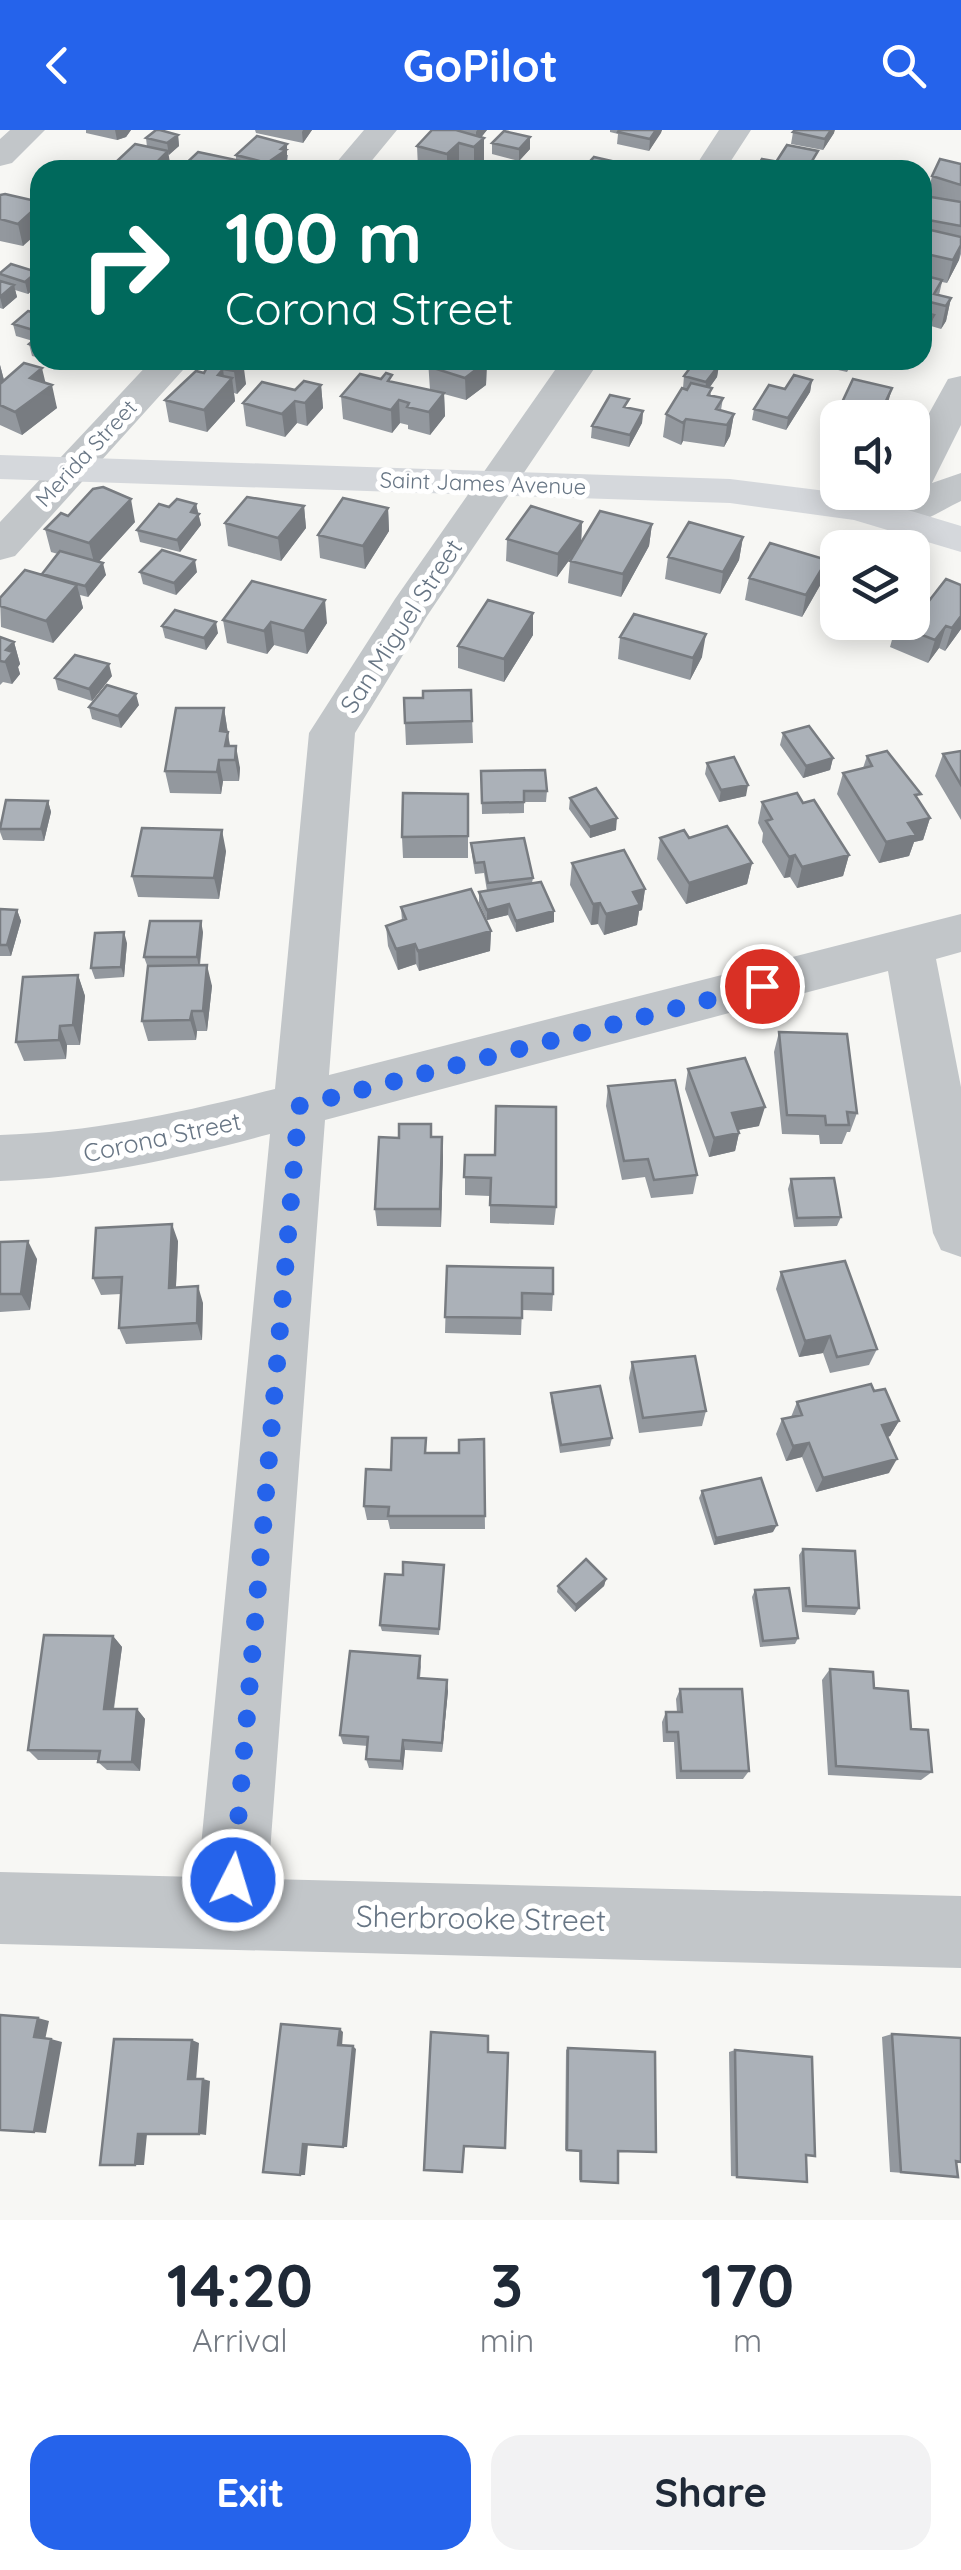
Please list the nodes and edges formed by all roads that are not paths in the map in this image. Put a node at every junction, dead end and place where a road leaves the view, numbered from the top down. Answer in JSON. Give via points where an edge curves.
{"nodes":[{"id":1,"x":381,"y":130,"type":"edge"},
{"id":2,"x":735,"y":130,"type":"edge"},
{"id":3,"x":355,"y":160,"type":"edge"},
{"id":4,"x":716,"y":160,"type":"edge"},
{"id":5,"x":163,"y":370,"type":"edge"},
{"id":6,"x":573,"y":370,"type":"edge"},
{"id":7,"x":961,"y":387,"type":"edge"},
{"id":8,"x":930,"y":448,"type":"edge"},
{"id":9,"x":0,"y":467,"type":"edge"},
{"id":10,"x":70,"y":470,"type":"junction"},
{"id":11,"x":494,"y":484,"type":"junction"},
{"id":12,"x":961,"y":485,"type":"edge"},
{"id":13,"x":930,"y":492,"type":"edge"},
{"id":14,"x":820,"y":503,"type":"edge"},
{"id":15,"x":921,"y":510,"type":"edge"},
{"id":16,"x":961,"y":539,"type":"edge"},
{"id":17,"x":0,"y":547,"type":"edge"},
{"id":18,"x":961,"y":932,"type":"edge"},
{"id":19,"x":909,"y":947,"type":"junction"},
{"id":20,"x":299,"y":1106,"type":"junction"},
{"id":21,"x":0,"y":1158,"type":"edge"},
{"id":22,"x":961,"y":1233,"type":"edge"},
{"id":23,"x":0,"y":1908,"type":"edge"},
{"id":24,"x":230,"y":1913,"type":"junction"},
{"id":25,"x":961,"y":1932,"type":"edge"}],
"edges":[{"from":1,"to":3,"type":"street"},
{"from":2,"to":4,"type":"street"},
{"from":5,"to":10,"type":"street","name":"Merida Street"},
{"from":6,"to":11,"type":"street","name":"San Miguel Street"},
{"from":7,"to":8,"type":"street"},
{"from":9,"to":10,"type":"main road","name":"Saint James Avenue"},
{"from":10,"to":11,"type":"main road","name":"Saint James Avenue"},
{"from":10,"to":17,"type":"street","name":"Merida Street"},
{"from":11,"to":14,"type":"main road","name":"Saint James Avenue","via":[[730,491]]},
{"from":11,"to":20,"type":"street","name":"San Miguel Street","via":[[332,733]]},
{"from":12,"to":13,"type":"street"},
{"from":15,"to":16,"type":"main road","name":"Saint James Avenue"},
{"from":18,"to":19,"type":"street","name":"Corona Street"},
{"from":19,"to":20,"type":"street","name":"Corona Street"},
{"from":19,"to":22,"type":"street"},
{"from":20,"to":21,"type":"street","name":"Corona Street","via":[[175,1138],[70,1156]]},
{"from":20,"to":24,"type":"street","name":"San Miguel Street"},
{"from":23,"to":24,"type":"street","name":"Sherbrooke Street"},
{"from":24,"to":25,"type":"street","name":"Sherbrooke Street"}]}
